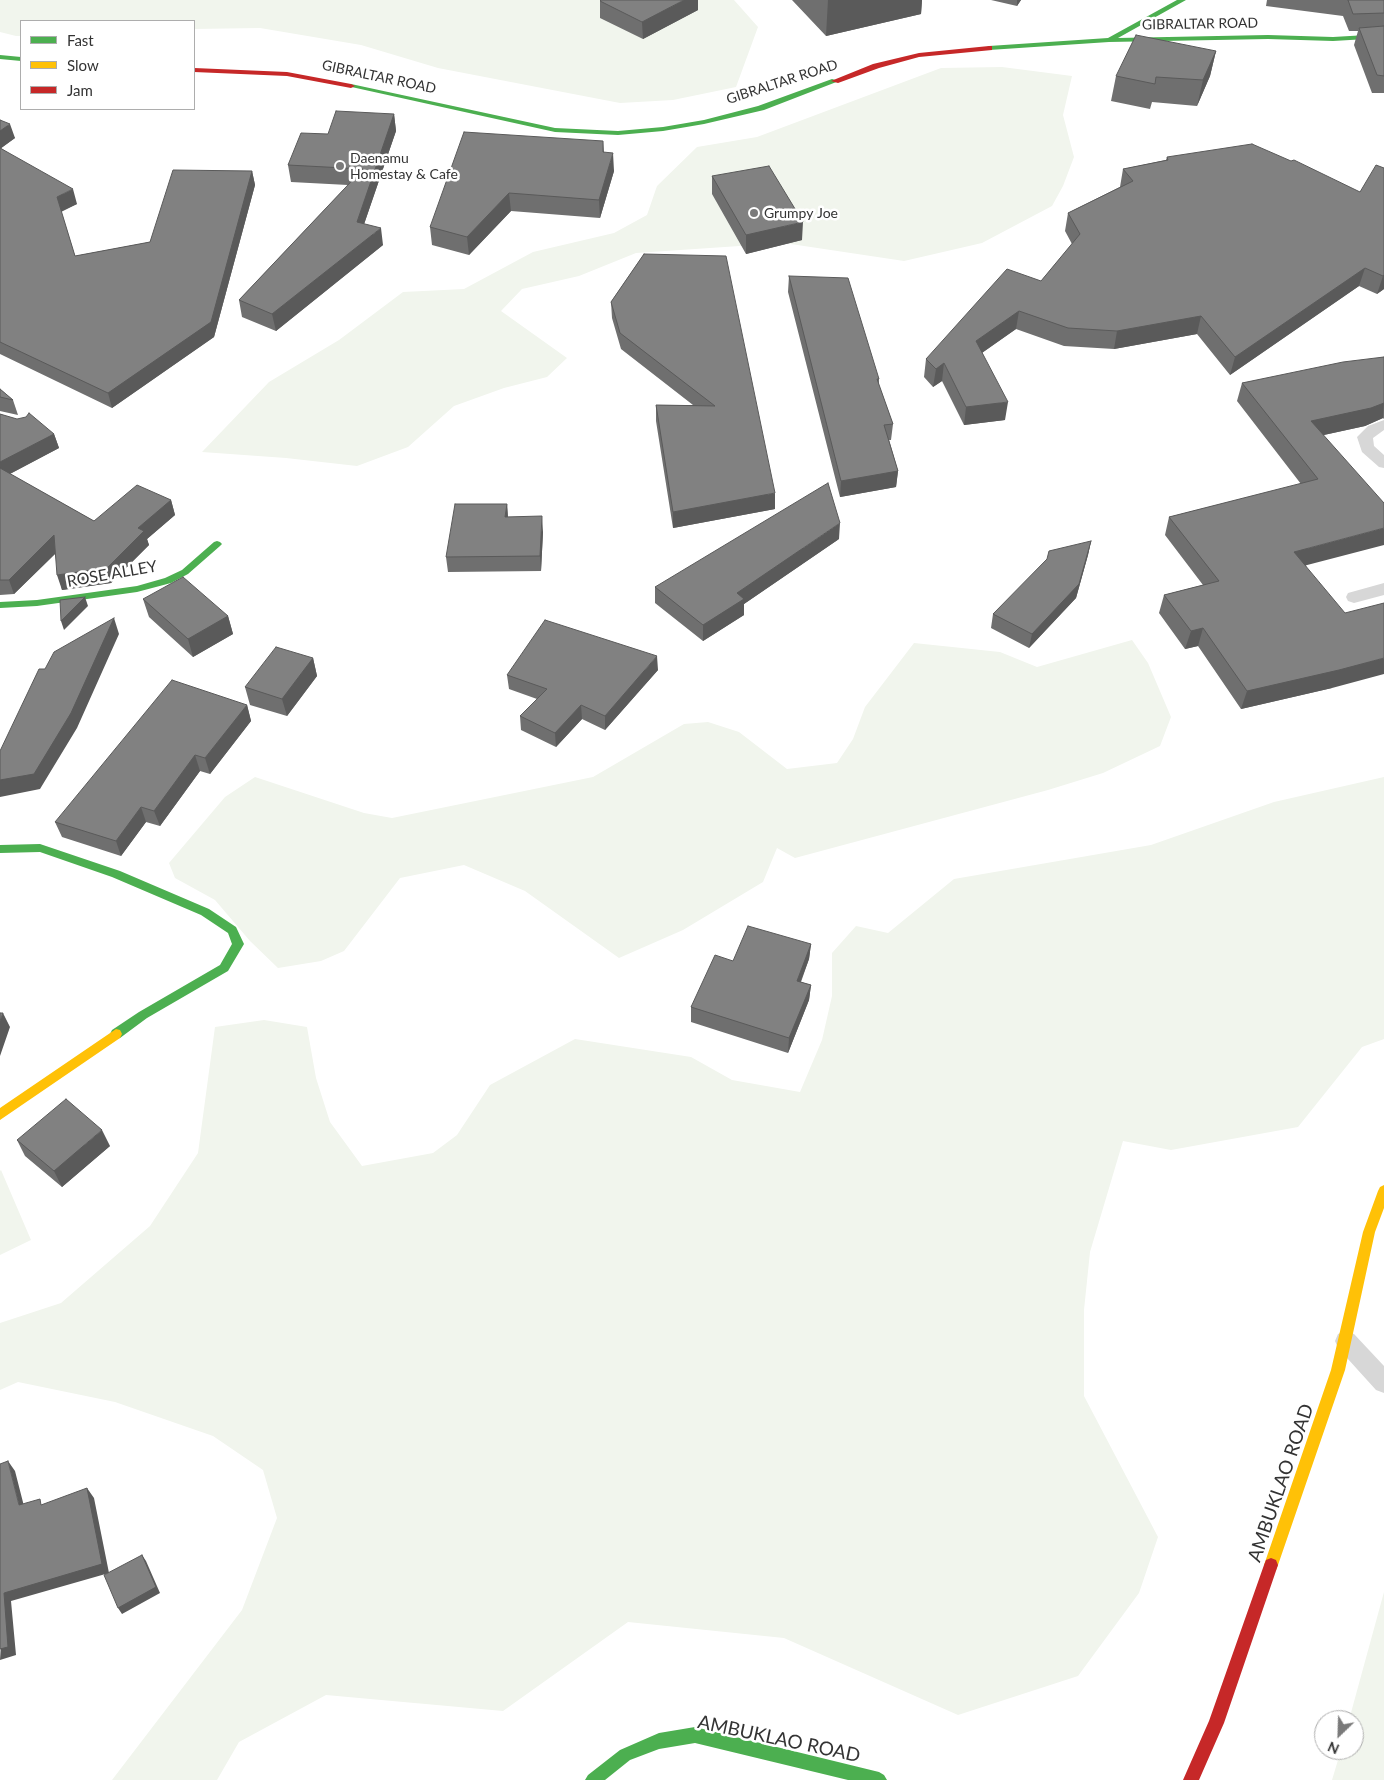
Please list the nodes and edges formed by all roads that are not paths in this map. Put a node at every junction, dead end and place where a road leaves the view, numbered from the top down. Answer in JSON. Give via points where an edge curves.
{"nodes":[{"id":1,"x":1182,"y":0,"type":"edge"},
{"id":2,"x":1384,"y":36,"type":"edge"},
{"id":3,"x":1109,"y":40,"type":"junction"},
{"id":4,"x":0,"y":57,"type":"edge"},
{"id":5,"x":20,"y":59,"type":"edge"},
{"id":6,"x":195,"y":70,"type":"edge"},
{"id":7,"x":1384,"y":425,"type":"edge"},
{"id":8,"x":1384,"y":463,"type":"edge"},
{"id":9,"x":217,"y":544,"type":"dead end"},
{"id":10,"x":1384,"y":589,"type":"edge"},
{"id":11,"x":1354,"y":597,"type":"dead end"},
{"id":12,"x":0,"y":605,"type":"edge"},
{"id":13,"x":0,"y":849,"type":"edge"},
{"id":14,"x":0,"y":1115,"type":"edge"},
{"id":15,"x":1384,"y":1191,"type":"edge"},
{"id":16,"x":1346,"y":1341,"type":"junction"},
{"id":17,"x":1384,"y":1382,"type":"edge"},
{"id":18,"x":593,"y":1780,"type":"edge"},
{"id":19,"x":879,"y":1780,"type":"edge"},
{"id":20,"x":1191,"y":1780,"type":"edge"}],
"edges":[{"from":1,"to":3,"type":"street"},
{"from":2,"to":3,"type":"street","name":"GIBRALTAR ROAD"},
{"from":3,"to":6,"type":"street","name":"GIBRALTAR ROAD","via":[[919,55],[876,66],[761,108],[704,122],[618,134],[555,130],[287,74]]},
{"from":4,"to":5,"type":"street"},
{"from":7,"to":8,"type":"lane","via":[[1365,437],[1367,448]]},
{"from":9,"to":12,"type":"street","name":"ROSE ALLEY","via":[[185,572],[168,581],[37,603]]},
{"from":10,"to":11,"type":"lane"},
{"from":13,"to":14,"type":"street","via":[[40,848],[116,874],[205,912],[232,930],[238,944],[224,968],[143,1016]]},
{"from":15,"to":16,"type":"street","name":"AMBUKLAO ROAD","via":[[1369,1232]]},
{"from":16,"to":17,"type":"lane"},
{"from":16,"to":20,"type":"street","name":"AMBUKLAO ROAD","via":[[1265,1587],[1216,1723]]},
{"from":18,"to":19,"type":"street","name":"AMBUKLAO ROAD","via":[[625,1755],[659,1741],[695,1735]]}]}
